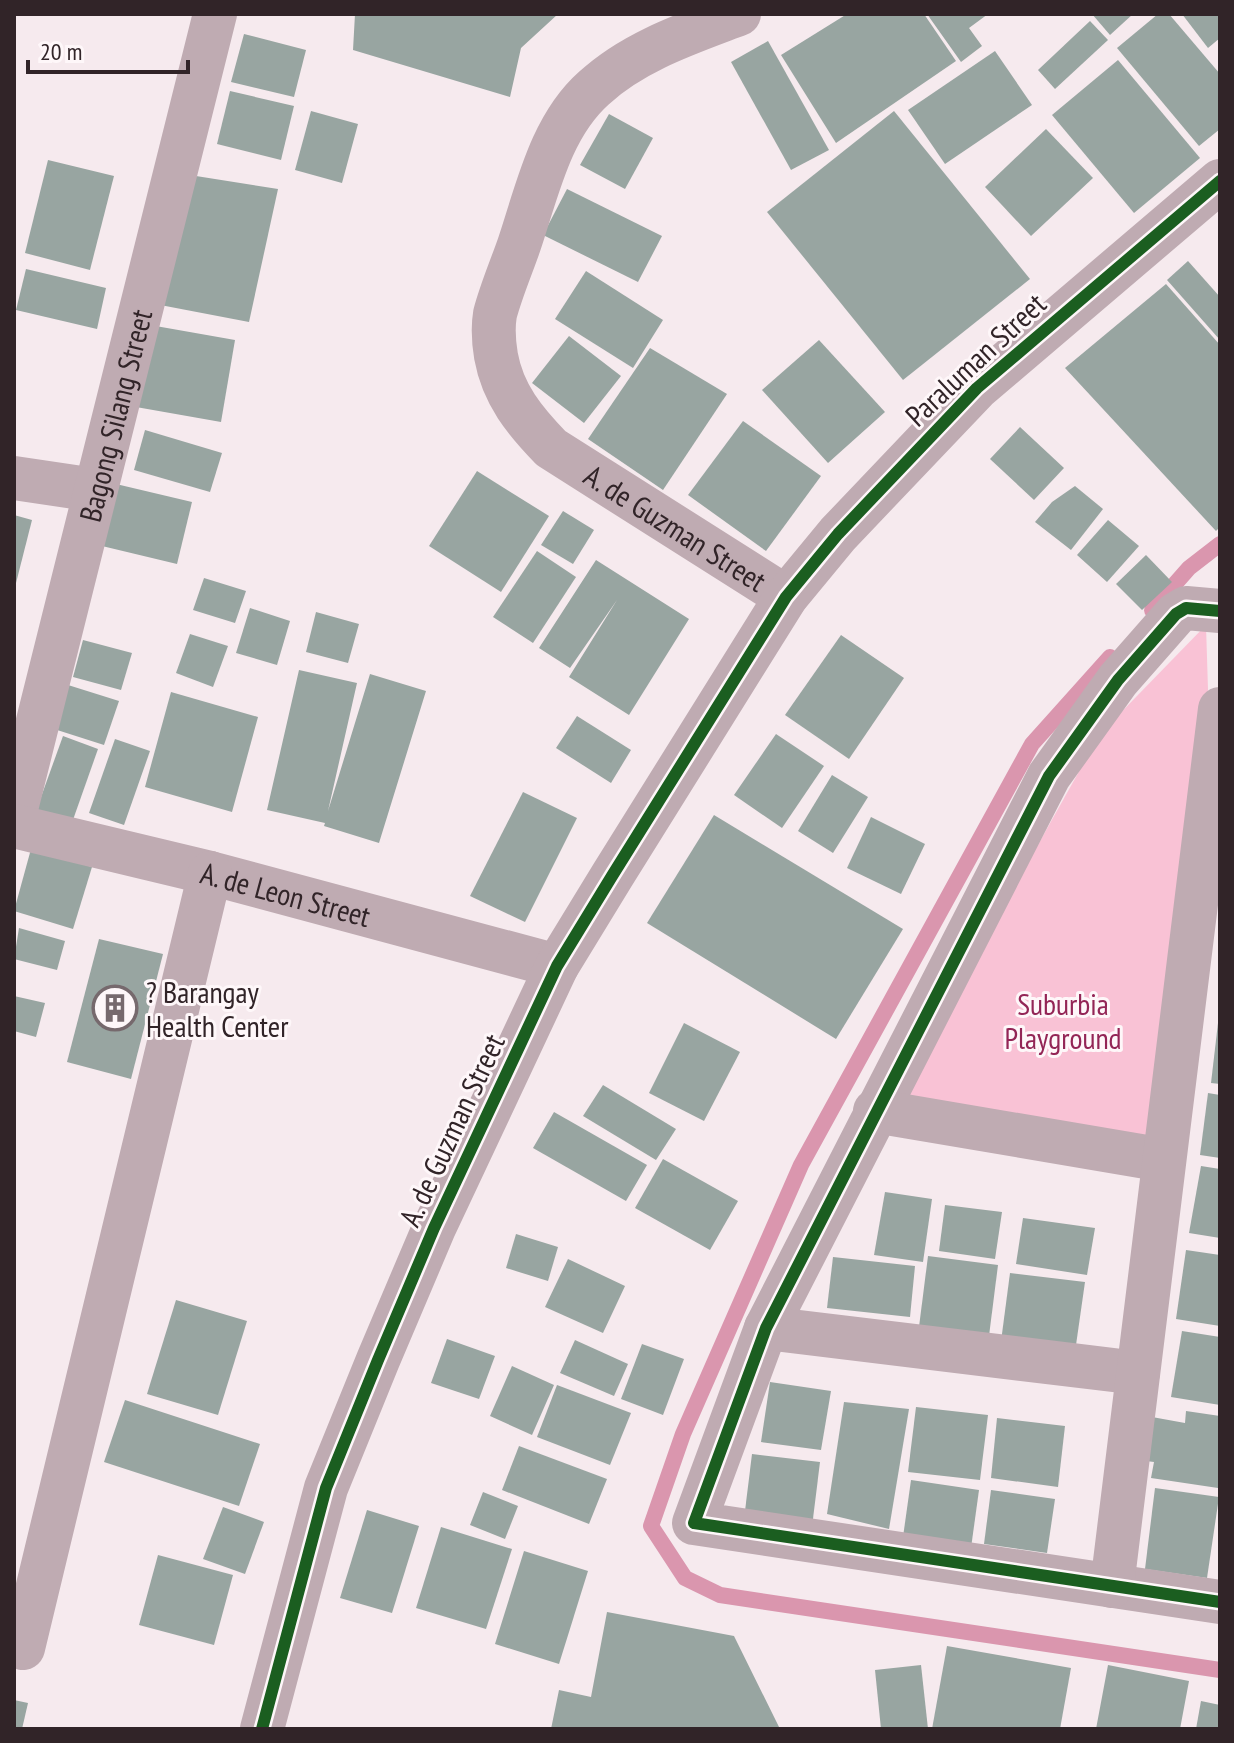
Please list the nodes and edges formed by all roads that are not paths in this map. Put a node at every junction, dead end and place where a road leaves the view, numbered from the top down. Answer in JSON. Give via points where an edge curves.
{"nodes":[{"id":1,"x":215,"y":14,"type":"edge"},
{"id":2,"x":739,"y":14,"type":"edge"},
{"id":3,"x":1220,"y":181,"type":"edge"},
{"id":4,"x":14,"y":478,"type":"edge"},
{"id":5,"x":95,"y":490,"type":"junction"},
{"id":6,"x":786,"y":597,"type":"junction"},
{"id":7,"x":1220,"y":611,"type":"edge"},
{"id":8,"x":1220,"y":709,"type":"edge"},
{"id":9,"x":14,"y":817,"type":"edge"},
{"id":10,"x":14,"y":826,"type":"edge"},
{"id":11,"x":210,"y":873,"type":"junction"},
{"id":12,"x":557,"y":966,"type":"junction"},
{"id":13,"x":875,"y":1111,"type":"junction"},
{"id":14,"x":1164,"y":1160,"type":"junction"},
{"id":15,"x":766,"y":1328,"type":"junction"},
{"id":16,"x":1138,"y":1373,"type":"junction"},
{"id":17,"x":1112,"y":1586,"type":"junction"},
{"id":18,"x":1220,"y":1602,"type":"edge"},
{"id":19,"x":23,"y":1648,"type":"dead end"},
{"id":20,"x":262,"y":1729,"type":"edge"}],
"edges":[{"from":1,"to":5,"type":"street","name":"Bagong Silang Street"},
{"from":2,"to":6,"type":"street","name":"A. de Guzman Street","via":[[624,65],[592,89],[568,119],[550,153],[494,317],[496,356],[505,389],[551,448]]},
{"from":3,"to":6,"type":"street","name":"Paraluman Street","via":[[977,388],[857,513]]},
{"from":4,"to":5,"type":"street"},
{"from":5,"to":9,"type":"street","name":"Bagong Silang Street"},
{"from":6,"to":12,"type":"street","name":"A. de Guzman Street"},
{"from":7,"to":13,"type":"street","via":[[1186,608],[1176,614],[1118,680],[1049,776]]},
{"from":8,"to":14,"type":"street"},
{"from":10,"to":11,"type":"street","name":"A. de Leon Street"},
{"from":11,"to":12,"type":"street","name":"A. de Leon Street"},
{"from":11,"to":19,"type":"street"},
{"from":12,"to":20,"type":"street","name":"A. de Guzman Street","via":[[434,1228],[326,1488]]},
{"from":13,"to":14,"type":"street"},
{"from":13,"to":15,"type":"street"},
{"from":14,"to":16,"type":"street"},
{"from":15,"to":16,"type":"street"},
{"from":15,"to":17,"type":"street","via":[[694,1523]]},
{"from":16,"to":17,"type":"street"},
{"from":17,"to":18,"type":"street"}]}
